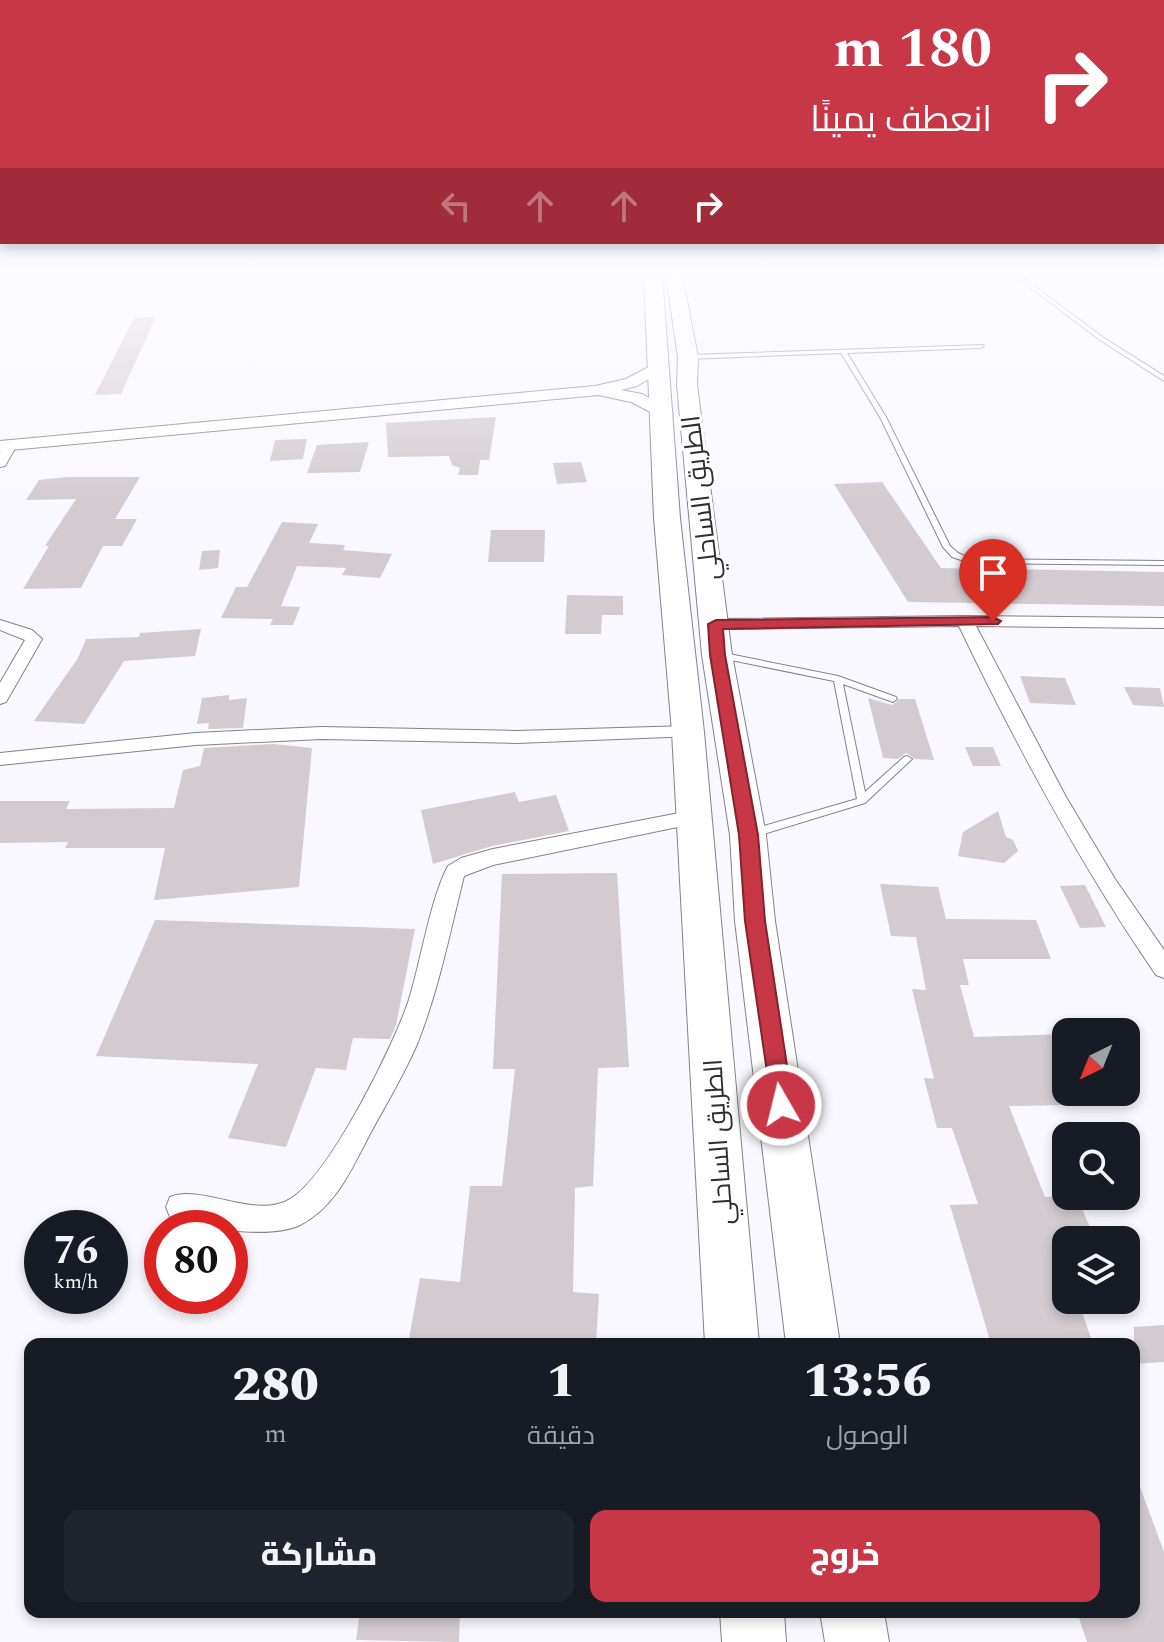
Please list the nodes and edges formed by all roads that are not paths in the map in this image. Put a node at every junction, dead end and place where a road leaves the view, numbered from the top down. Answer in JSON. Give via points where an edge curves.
{"nodes":[{"id":1,"x":670,"y":346,"type":"edge"},
{"id":2,"x":674,"y":346,"type":"edge"},
{"id":3,"x":981,"y":346,"type":"dead end"},
{"id":4,"x":1113,"y":346,"type":"edge"},
{"id":5,"x":843,"y":351,"type":"junction"},
{"id":6,"x":674,"y":361,"type":"junction"},
{"id":7,"x":1164,"y":379,"type":"edge"},
{"id":8,"x":595,"y":391,"type":"junction"},
{"id":9,"x":664,"y":414,"type":"junction"},
{"id":10,"x":6,"y":445,"type":"edge"},
{"id":11,"x":0,"y":463,"type":"edge"},
{"id":12,"x":684,"y":518,"type":"junction"},
{"id":13,"x":1164,"y":563,"type":"edge"},
{"id":14,"x":965,"y":621,"type":"junction"},
{"id":15,"x":1164,"y":623,"type":"edge"},
{"id":16,"x":0,"y":625,"type":"edge"},
{"id":17,"x":717,"y":640,"type":"junction"},
{"id":18,"x":838,"y":679,"type":"junction"},
{"id":19,"x":0,"y":698,"type":"edge"},
{"id":20,"x":893,"y":699,"type":"dead end"},
{"id":21,"x":688,"y":732,"type":"junction"},
{"id":22,"x":0,"y":759,"type":"edge"},
{"id":23,"x":907,"y":759,"type":"dead end"},
{"id":24,"x":862,"y":801,"type":"junction"},
{"id":25,"x":695,"y":817,"type":"junction"},
{"id":26,"x":748,"y":835,"type":"junction"},
{"id":27,"x":1164,"y":968,"type":"edge"},
{"id":28,"x":180,"y":1207,"type":"dead end"},
{"id":29,"x":732,"y":1338,"type":"edge"},
{"id":30,"x":812,"y":1338,"type":"edge"},
{"id":31,"x":752,"y":1618,"type":"edge"},
{"id":32,"x":853,"y":1618,"type":"edge"},
{"id":33,"x":754,"y":1642,"type":"edge"},
{"id":34,"x":857,"y":1642,"type":"edge"}],
"edges":[{"from":1,"to":6,"type":"highway","name":"الطريق الساحلي"},
{"from":2,"to":6,"type":"highway","name":"الطريق الساحلي"},
{"from":3,"to":5,"type":"lane"},
{"from":4,"to":7,"type":"lane"},
{"from":5,"to":6,"type":"lane"},
{"from":5,"to":13,"type":"lane","via":[[955,555],[970,561]]},
{"from":6,"to":8,"type":"street","via":[[631,383]]},
{"from":6,"to":9,"type":"highway","name":"الطريق الساحلي"},
{"from":6,"to":12,"type":"highway","name":"الطريق الساحلي","via":[[687,385]]},
{"from":8,"to":9,"type":"street","via":[[636,398]]},
{"from":8,"to":10,"type":"street"},
{"from":9,"to":12,"type":"highway","name":"الطريق الساحلي"},
{"from":10,"to":11,"type":"street"},
{"from":12,"to":17,"type":"highway","name":"الطريق الساحلي"},
{"from":12,"to":21,"type":"highway","name":"الطريق الساحلي"},
{"from":14,"to":15,"type":"street"},
{"from":14,"to":17,"type":"street"},
{"from":14,"to":27,"type":"street","via":[[1015,725],[1116,901]]},
{"from":16,"to":19,"type":"street","via":[[34,639]]},
{"from":17,"to":18,"type":"lane"},
{"from":17,"to":26,"type":"highway","name":"الطريق الساحلي"},
{"from":18,"to":20,"type":"lane"},
{"from":18,"to":24,"type":"lane"},
{"from":21,"to":22,"type":"street","via":[[517,737],[321,733],[196,739]]},
{"from":21,"to":25,"type":"highway","name":"الطريق الساحلي"},
{"from":23,"to":24,"type":"lane"},
{"from":24,"to":26,"type":"lane"},
{"from":25,"to":28,"type":"street","via":[[493,857],[455,872],[405,1043],[334,1175],[316,1197],[293,1214],[268,1218]]},
{"from":25,"to":29,"type":"highway","name":"الطريق الساحلي"},
{"from":26,"to":30,"type":"highway","name":"الطريق الساحلي"},
{"from":31,"to":33,"type":"highway"},
{"from":32,"to":34,"type":"highway"}]}
